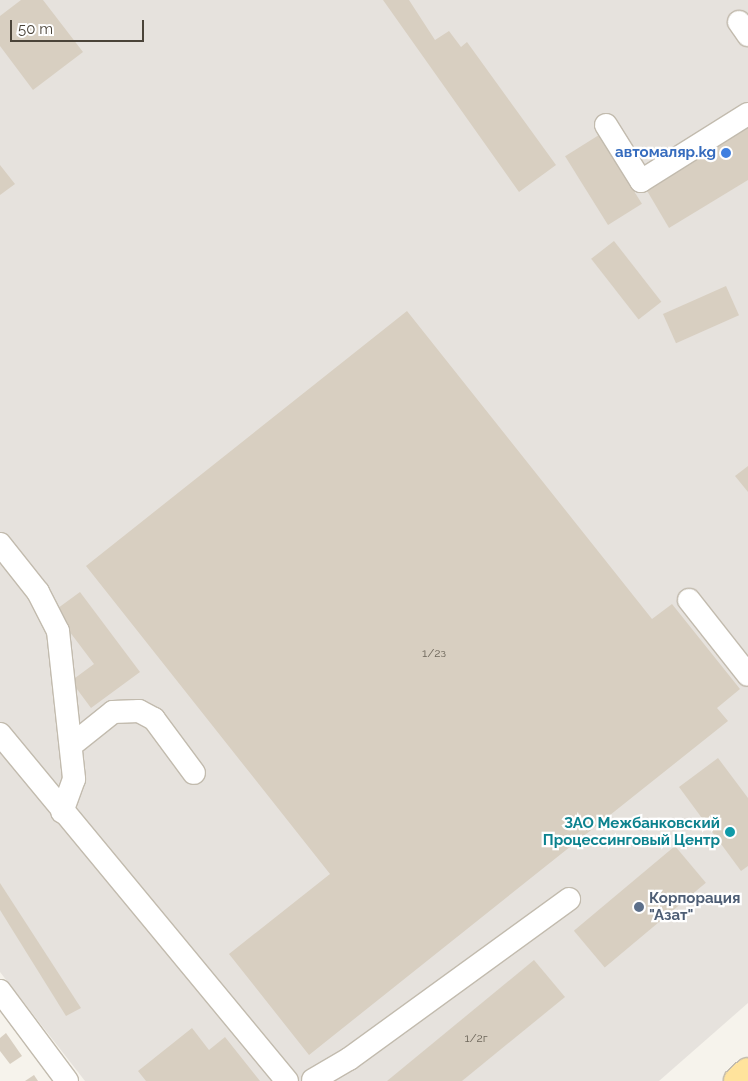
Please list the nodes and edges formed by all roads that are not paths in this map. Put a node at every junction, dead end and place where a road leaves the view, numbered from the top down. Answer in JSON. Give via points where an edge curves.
{"nodes":[{"id":1,"x":748,"y":114,"type":"edge"},
{"id":2,"x":606,"y":124,"type":"dead end"},
{"id":3,"x":0,"y":544,"type":"edge"},
{"id":4,"x":689,"y":600,"type":"dead end"},
{"id":5,"x":748,"y":675,"type":"edge"},
{"id":6,"x":0,"y":734,"type":"edge"},
{"id":7,"x":73,"y":744,"type":"junction"},
{"id":8,"x":194,"y":773,"type":"dead end"},
{"id":9,"x":62,"y":812,"type":"junction"},
{"id":10,"x":569,"y":899,"type":"dead end"},
{"id":11,"x":0,"y":992,"type":"edge"},
{"id":12,"x":748,"y":1072,"type":"edge"},
{"id":13,"x":67,"y":1081,"type":"edge"},
{"id":14,"x":287,"y":1081,"type":"edge"},
{"id":15,"x":312,"y":1081,"type":"edge"},
{"id":16,"x":738,"y":1081,"type":"edge"}],
"edges":[{"from":1,"to":2,"type":"street","via":[[641,181]]},
{"from":3,"to":7,"type":"street","via":[[38,592],[58,631]]},
{"from":4,"to":5,"type":"street"},
{"from":6,"to":9,"type":"street"},
{"from":7,"to":8,"type":"street","via":[[113,712],[139,711],[154,719]]},
{"from":7,"to":9,"type":"street","via":[[74,779]]},
{"from":9,"to":14,"type":"street"},
{"from":10,"to":15,"type":"street","via":[[349,1059]]},
{"from":11,"to":13,"type":"street"},
{"from":12,"to":16,"type":"main road"}]}
